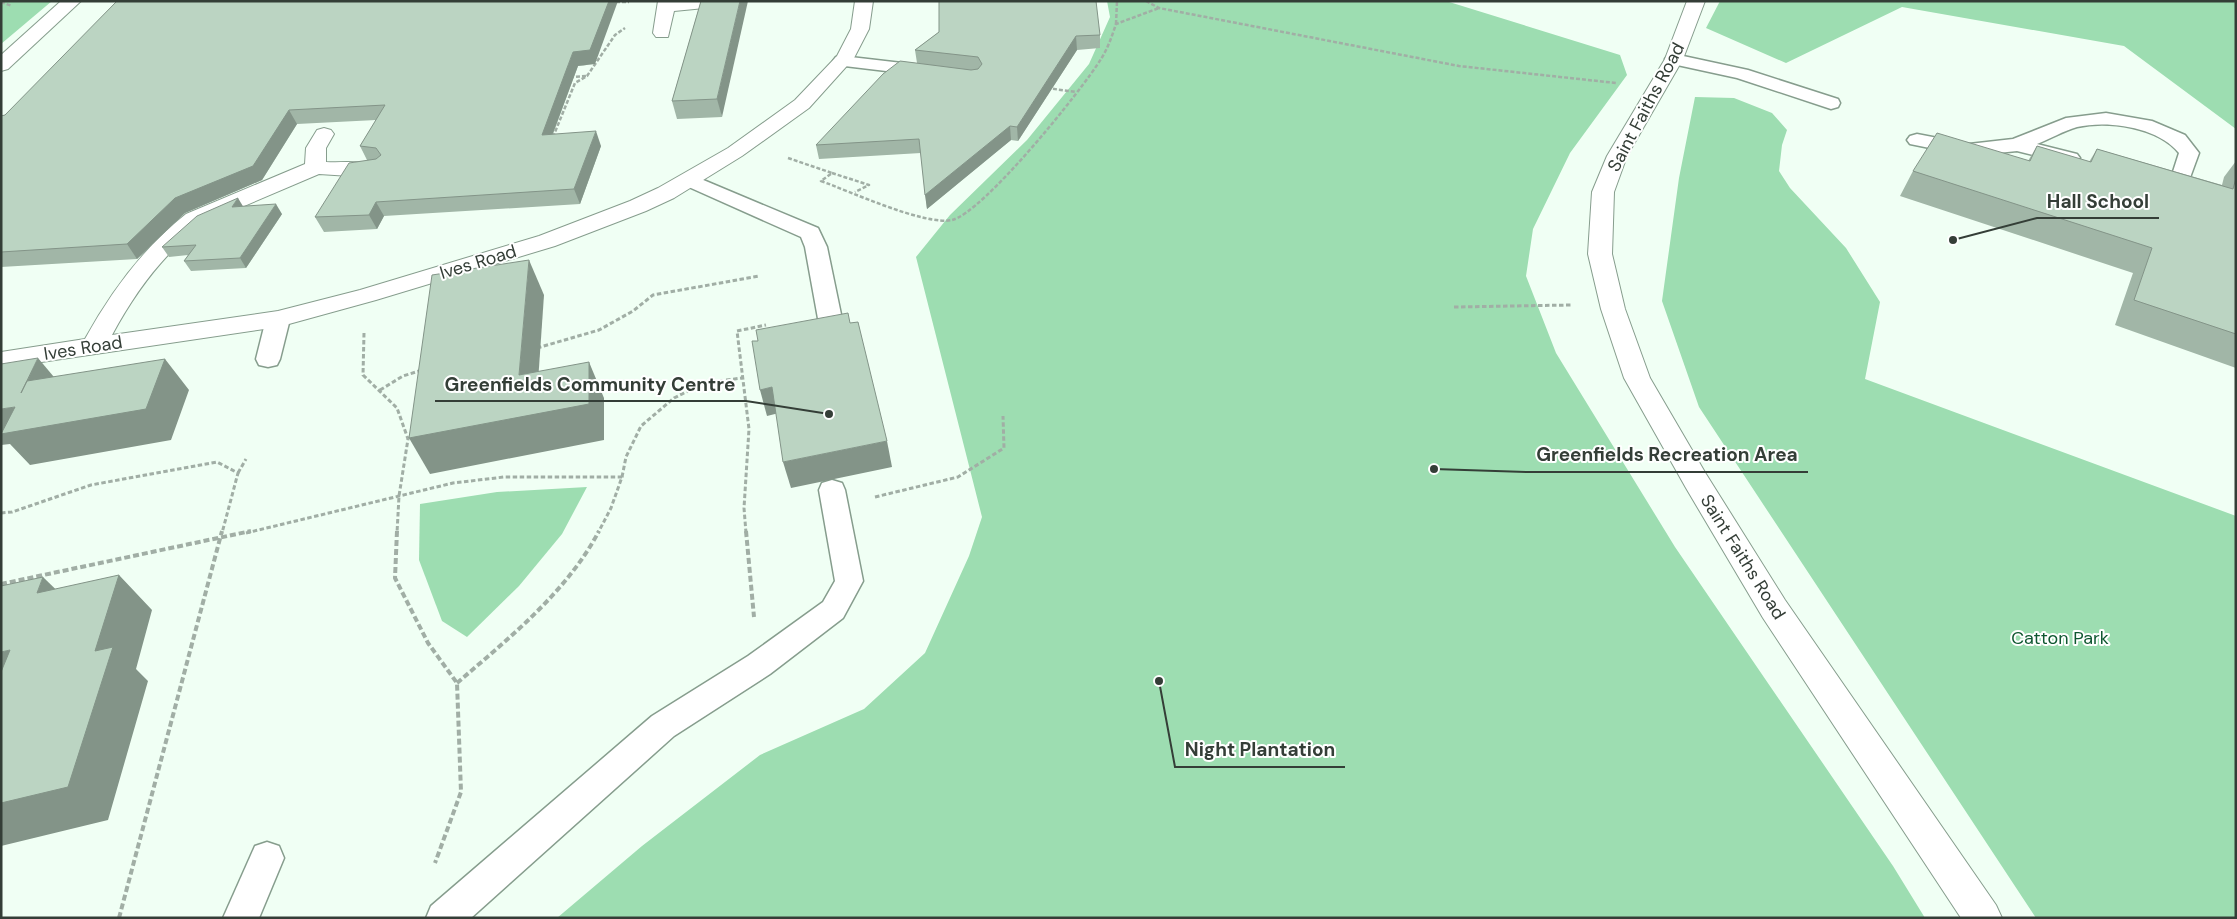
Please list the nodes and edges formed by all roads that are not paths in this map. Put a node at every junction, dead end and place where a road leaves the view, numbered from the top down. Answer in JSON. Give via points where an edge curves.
{"nodes":[{"id":1,"x":72,"y":1,"type":"edge"},
{"id":2,"x":864,"y":1,"type":"edge"},
{"id":3,"x":1696,"y":1,"type":"edge"},
{"id":4,"x":715,"y":2,"type":"edge"},
{"id":5,"x":666,"y":4,"type":"edge"},
{"id":6,"x":662,"y":33,"type":"dead end"},
{"id":7,"x":1674,"y":60,"type":"junction"},
{"id":8,"x":842,"y":61,"type":"junction"},
{"id":9,"x":1,"y":65,"type":"edge"},
{"id":10,"x":944,"y":74,"type":"edge"},
{"id":11,"x":1831,"y":103,"type":"dead end"},
{"id":12,"x":2058,"y":107,"type":"dead end"},
{"id":13,"x":2073,"y":122,"type":"junction"},
{"id":14,"x":324,"y":134,"type":"dead end"},
{"id":15,"x":1918,"y":140,"type":"dead end"},
{"id":16,"x":2017,"y":145,"type":"junction"},
{"id":17,"x":2083,"y":162,"type":"edge"},
{"id":18,"x":316,"y":167,"type":"junction"},
{"id":19,"x":376,"y":168,"type":"edge"},
{"id":20,"x":2140,"y":179,"type":"edge"},
{"id":21,"x":689,"y":180,"type":"junction"},
{"id":22,"x":278,"y":319,"type":"junction"},
{"id":23,"x":831,"y":324,"type":"edge"},
{"id":24,"x":93,"y":346,"type":"junction"},
{"id":25,"x":268,"y":359,"type":"dead end"},
{"id":26,"x":1,"y":360,"type":"edge"},
{"id":27,"x":832,"y":490,"type":"dead end"},
{"id":28,"x":267,"y":858,"type":"dead end"},
{"id":29,"x":241,"y":918,"type":"edge"},
{"id":30,"x":444,"y":918,"type":"edge"},
{"id":31,"x":1983,"y":918,"type":"edge"}],
"edges":[{"from":1,"to":9,"type":"street"},
{"from":2,"to":8,"type":"street","name":"Ives Road","via":[[860,29]]},
{"from":3,"to":7,"type":"street","name":"Saint Faiths Road"},
{"from":4,"to":5,"type":"street"},
{"from":5,"to":6,"type":"street"},
{"from":7,"to":11,"type":"lane","via":[[1742,74]]},
{"from":7,"to":31,"type":"street","name":"Saint Faiths Road","via":[[1617,156],[1603,192],[1600,254],[1612,304],[1637,378],[1774,610]]},
{"from":8,"to":10,"type":"lane"},
{"from":8,"to":21,"type":"street","name":"Ives Road","via":[[802,104],[748,144]]},
{"from":12,"to":13,"type":"lane"},
{"from":13,"to":16,"type":"lane"},
{"from":13,"to":20,"type":"lane","via":[[2106,120],[2145,125],[2178,139],[2190,153],[2177,190]]},
{"from":14,"to":18,"type":"street","via":[[316,148]]},
{"from":15,"to":16,"type":"lane","via":[[1969,150]]},
{"from":16,"to":17,"type":"lane"},
{"from":18,"to":19,"type":"street"},
{"from":18,"to":24,"type":"street","via":[[182,228],[154,256],[116,306]]},
{"from":21,"to":22,"type":"street","name":"Ives Road","via":[[638,206],[547,241]]},
{"from":21,"to":23,"type":"lane","via":[[810,233],[816,247]]},
{"from":22,"to":24,"type":"street","name":"Ives Road"},
{"from":22,"to":25,"type":"lane"},
{"from":24,"to":26,"type":"street","name":"Ives Road"},
{"from":27,"to":30,"type":"lane","via":[[849,581],[833,610],[759,665],[663,726]]},
{"from":28,"to":29,"type":"lane"}]}
